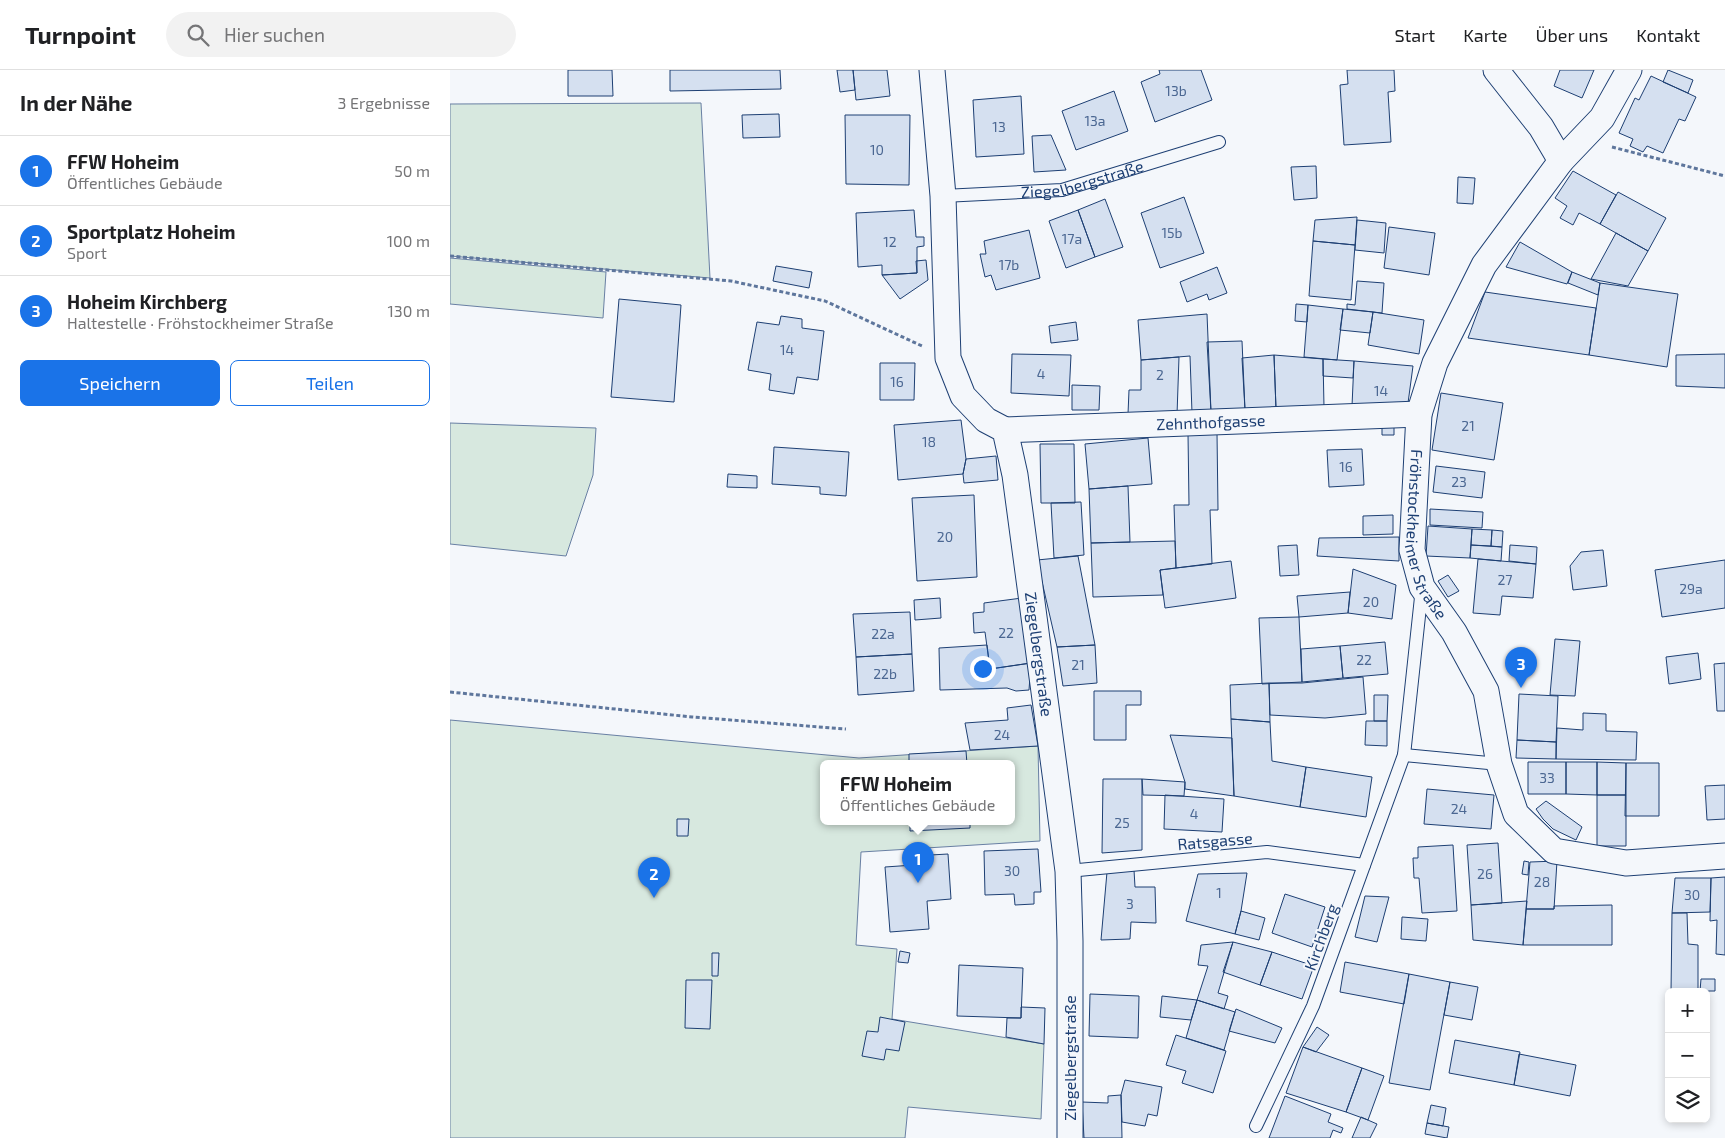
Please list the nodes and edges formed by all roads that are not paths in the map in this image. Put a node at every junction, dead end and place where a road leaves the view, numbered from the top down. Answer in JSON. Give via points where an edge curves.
{"nodes":[{"id":1,"x":932,"y":70,"type":"edge"},
{"id":2,"x":1496,"y":70,"type":"edge"},
{"id":3,"x":1629,"y":70,"type":"edge"},
{"id":4,"x":1219,"y":142,"type":"dead end"},
{"id":5,"x":1561,"y":161,"type":"junction"},
{"id":6,"x":943,"y":196,"type":"junction"},
{"id":7,"x":1419,"y":414,"type":"junction"},
{"id":8,"x":1005,"y":430,"type":"junction"},
{"id":9,"x":1422,"y":587,"type":"junction"},
{"id":10,"x":1404,"y":755,"type":"junction"},
{"id":11,"x":1499,"y":764,"type":"junction"},
{"id":12,"x":1725,"y":856,"type":"edge"},
{"id":13,"x":1364,"y":865,"type":"junction"},
{"id":14,"x":1068,"y":871,"type":"junction"},
{"id":15,"x":1256,"y":1126,"type":"dead end"},
{"id":16,"x":1070,"y":1138,"type":"edge"}],
"edges":[{"from":1,"to":6,"type":"street"},
{"from":2,"to":5,"type":"street","via":[[1541,127]]},
{"from":3,"to":5,"type":"street","name":"Fröhstockheimer Straße","via":[[1602,118]]},
{"from":4,"to":6,"type":"lane","name":"Ziegelbergstraße","via":[[1062,190]]},
{"from":5,"to":7,"type":"street","name":"Fröhstockheimer Straße","via":[[1484,264],[1436,362]]},
{"from":6,"to":8,"type":"street","via":[[948,358],[963,396],[986,420]]},
{"from":7,"to":8,"type":"street","name":"Zehnthofgasse"},
{"from":7,"to":9,"type":"street","name":"Fröhstockheimer Straße","via":[[1412,550]]},
{"from":8,"to":14,"type":"street","name":"Ziegelbergstraße","via":[[1015,475]]},
{"from":9,"to":10,"type":"lane","name":"Kirchberg"},
{"from":9,"to":11,"type":"street","name":"Fröhstockheimer Straße","via":[[1454,632],[1486,691]]},
{"from":10,"to":11,"type":"lane"},
{"from":10,"to":13,"type":"lane","name":"Kirchberg"},
{"from":11,"to":12,"type":"street","name":"Fröhstockheimer Straße","via":[[1516,814],[1554,851],[1626,863]]},
{"from":13,"to":14,"type":"lane","name":"Ratsgasse","via":[[1267,852]]},
{"from":13,"to":15,"type":"lane","name":"Kirchberg","via":[[1313,1006]]},
{"from":14,"to":16,"type":"street","name":"Ziegelbergstraße"}]}
